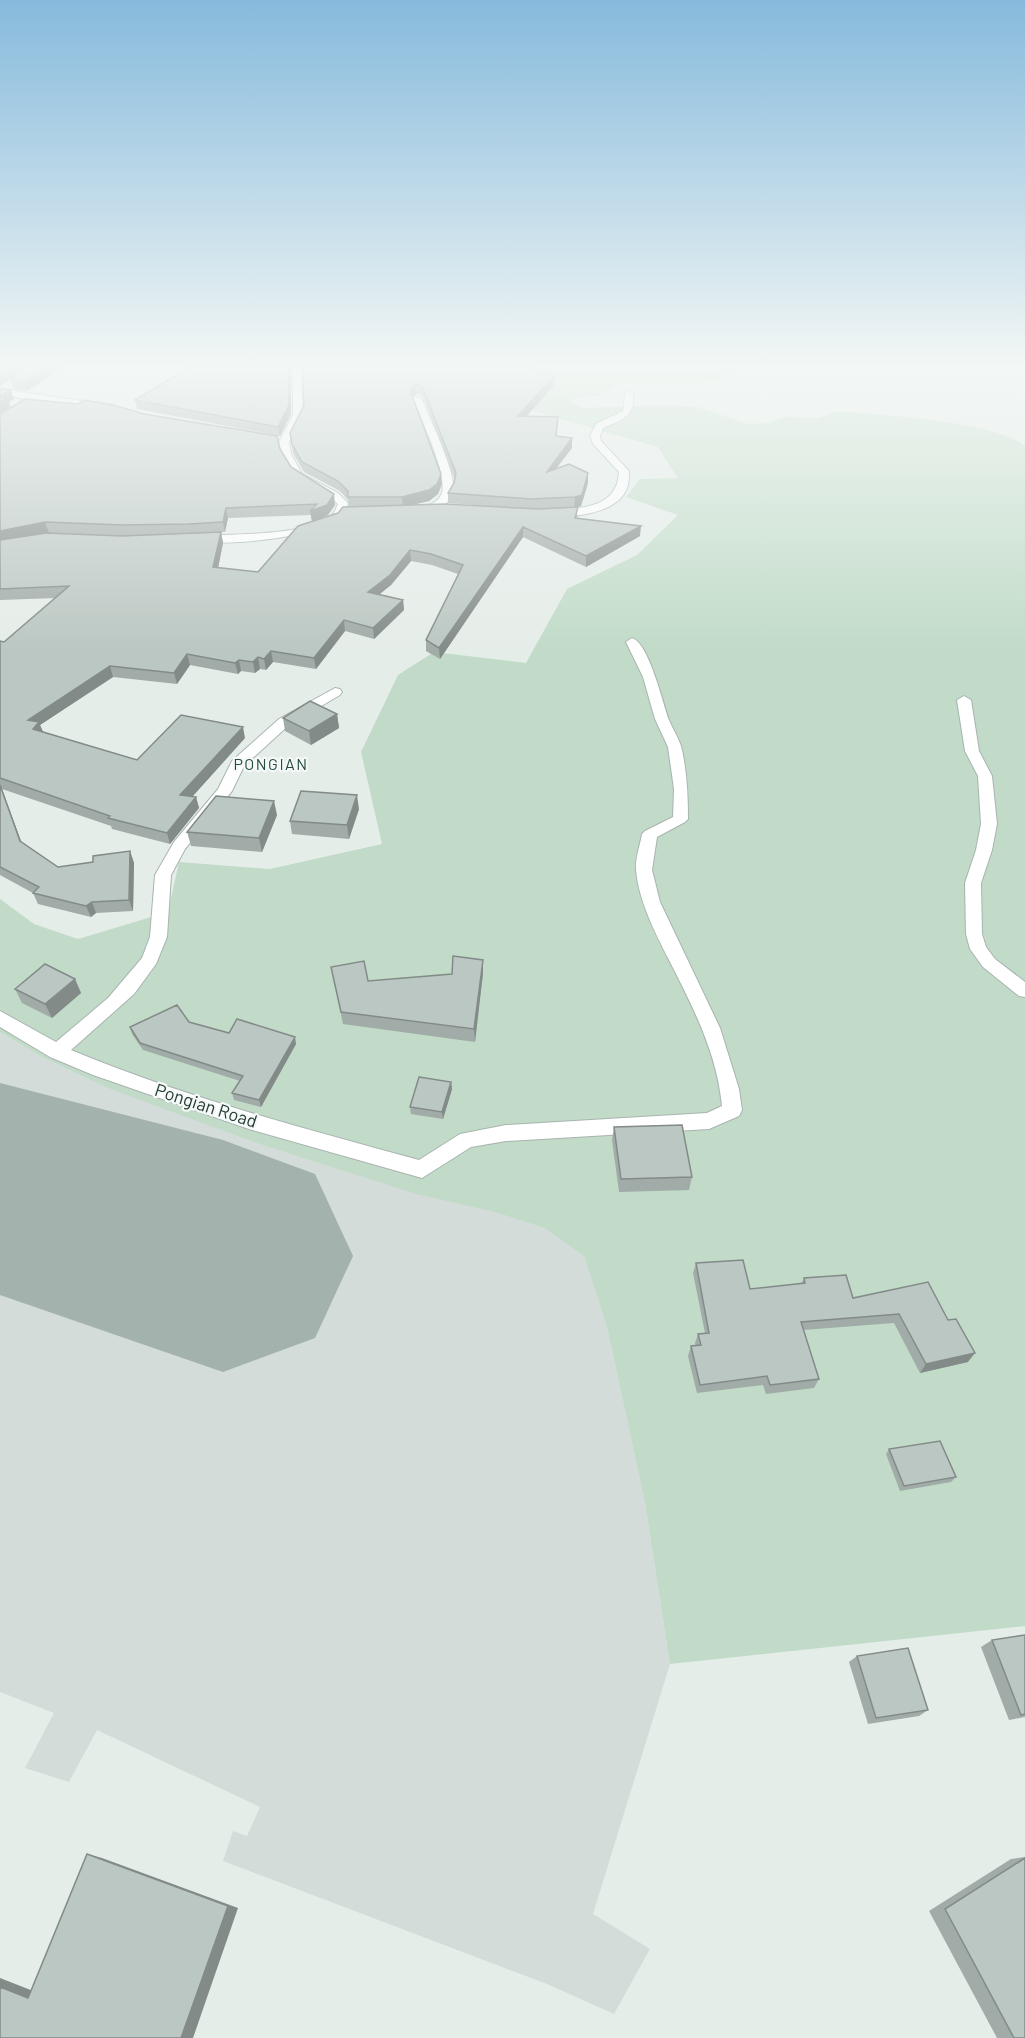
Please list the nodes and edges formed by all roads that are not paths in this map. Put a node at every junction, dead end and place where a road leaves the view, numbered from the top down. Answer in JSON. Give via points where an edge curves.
{"nodes":[{"id":1,"x":289,"y":462,"type":"edge"},
{"id":2,"x":442,"y":462,"type":"edge"},
{"id":3,"x":615,"y":462,"type":"edge"},
{"id":4,"x":452,"y":507,"type":"edge"},
{"id":5,"x":433,"y":508,"type":"junction"},
{"id":6,"x":404,"y":512,"type":"edge"},
{"id":7,"x":340,"y":513,"type":"junction"},
{"id":8,"x":352,"y":513,"type":"edge"},
{"id":9,"x":544,"y":514,"type":"edge"},
{"id":10,"x":191,"y":540,"type":"edge"},
{"id":11,"x":633,"y":642,"type":"dead end"},
{"id":12,"x":335,"y":692,"type":"dead end"},
{"id":13,"x":964,"y":700,"type":"dead end"},
{"id":14,"x":1025,"y":991,"type":"edge"},
{"id":15,"x":0,"y":1018,"type":"edge"},
{"id":16,"x":57,"y":1052,"type":"junction"}],
"edges":[{"from":1,"to":7,"type":"street","via":[[304,481],[343,503]]},
{"from":2,"to":5,"type":"street","via":[[448,492]]},
{"from":3,"to":9,"type":"street","via":[[624,471],[621,489],[612,500],[590,511]]},
{"from":4,"to":5,"type":"street"},
{"from":5,"to":6,"type":"street"},
{"from":7,"to":8,"type":"street"},
{"from":7,"to":10,"type":"street","via":[[306,530]]},
{"from":11,"to":16,"type":"street","name":"Pongian Road","via":[[675,747],[681,789],[680,819],[650,834],[646,879],[653,909],[719,1050],[731,1091],[732,1110],[709,1121],[518,1132],[467,1140],[422,1169],[249,1121],[100,1071]]},
{"from":12,"to":16,"type":"street","via":[[284,722],[237,764],[223,792],[166,865],[157,943],[147,965],[131,986]]},
{"from":13,"to":14,"type":"street","via":[[972,751],[985,776],[989,824],[973,883],[974,934],[978,949],[989,963]]},
{"from":15,"to":16,"type":"street","name":"Pongian Road"}]}
